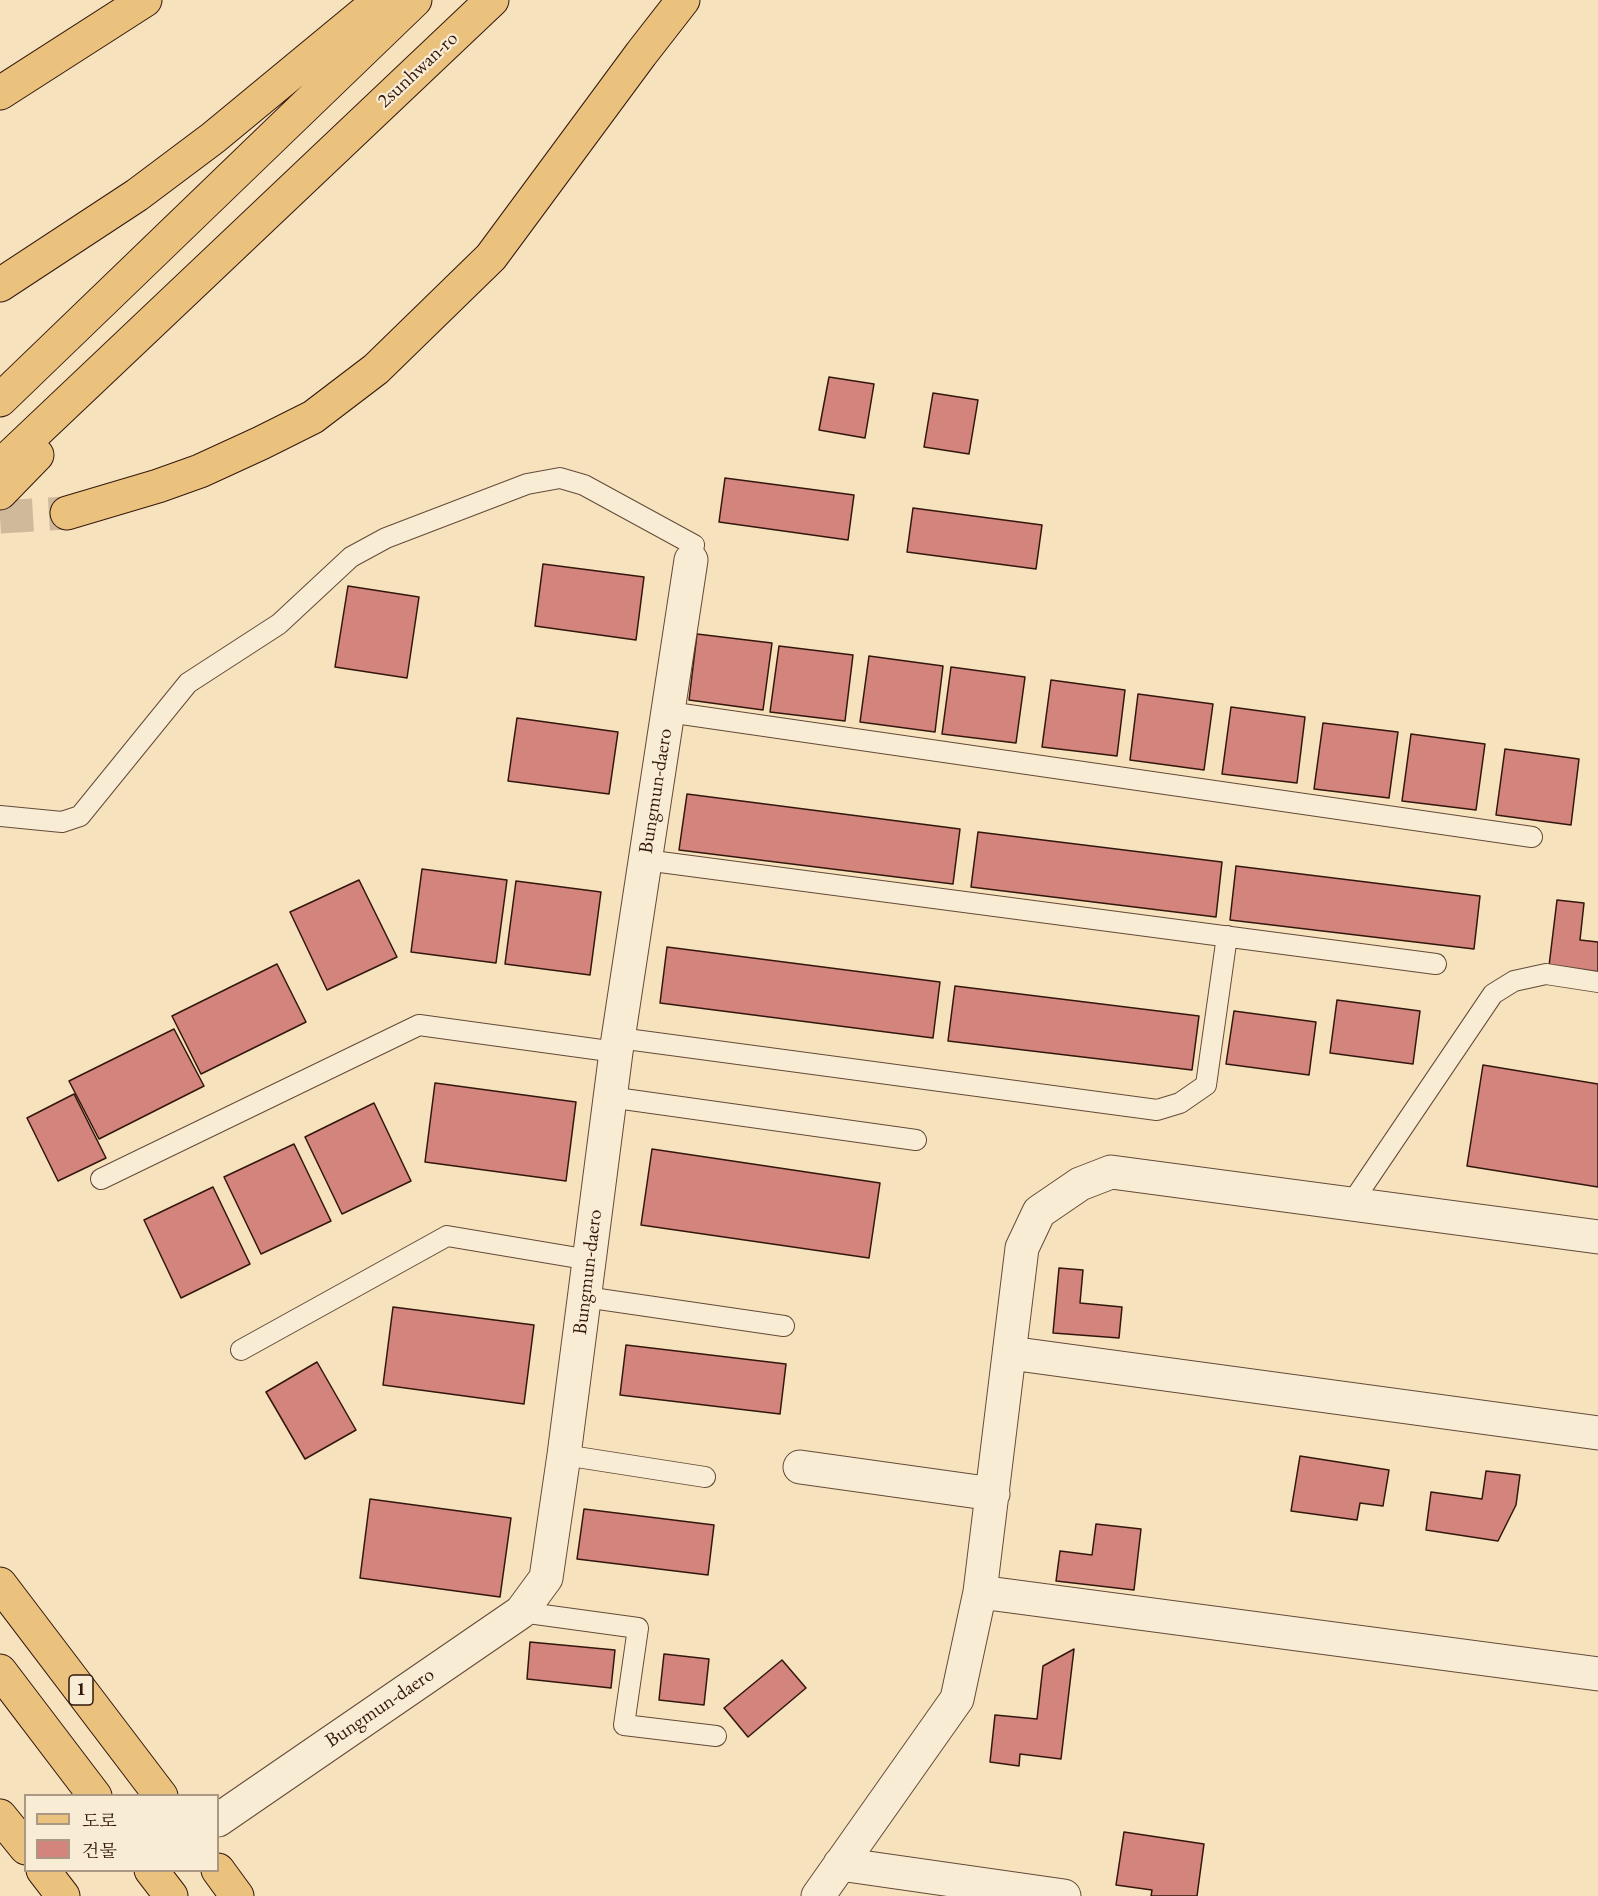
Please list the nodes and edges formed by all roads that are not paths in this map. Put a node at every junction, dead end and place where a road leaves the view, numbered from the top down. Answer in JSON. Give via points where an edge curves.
{"nodes":[{"id":1,"x":145,"y":0,"type":"edge"},
{"id":2,"x":380,"y":0,"type":"edge"},
{"id":3,"x":415,"y":0,"type":"edge"},
{"id":4,"x":492,"y":0,"type":"edge"},
{"id":5,"x":683,"y":0,"type":"edge"},
{"id":6,"x":0,"y":93,"type":"edge"},
{"id":7,"x":343,"y":140,"type":"junction"},
{"id":8,"x":0,"y":285,"type":"edge"},
{"id":9,"x":0,"y":400,"type":"edge"},
{"id":10,"x":0,"y":465,"type":"edge"},
{"id":11,"x":0,"y":493,"type":"edge"},
{"id":12,"x":67,"y":513,"type":"tunnel mouth"},
{"id":13,"x":691,"y":560,"type":"joint"},
{"id":14,"x":668,"y":712,"type":"junction"},
{"id":15,"x":0,"y":816,"type":"edge"},
{"id":16,"x":1532,"y":837,"type":"dead end"},
{"id":17,"x":645,"y":860,"type":"junction"},
{"id":18,"x":1227,"y":936,"type":"junction"},
{"id":19,"x":1436,"y":964,"type":"dead end"},
{"id":20,"x":1598,"y":982,"type":"edge"},
{"id":21,"x":617,"y":1045,"type":"junction"},
{"id":22,"x":609,"y":1096,"type":"junction"},
{"id":23,"x":916,"y":1140,"type":"dead end"},
{"id":24,"x":101,"y":1179,"type":"dead end"},
{"id":25,"x":1351,"y":1204,"type":"junction"},
{"id":26,"x":1598,"y":1237,"type":"edge"},
{"id":27,"x":590,"y":1260,"type":"junction"},
{"id":28,"x":585,"y":1297,"type":"junction"},
{"id":29,"x":784,"y":1326,"type":"dead end"},
{"id":30,"x":241,"y":1350,"type":"dead end"},
{"id":31,"x":1010,"y":1353,"type":"junction"},
{"id":32,"x":1598,"y":1433,"type":"edge"},
{"id":33,"x":564,"y":1455,"type":"junction"},
{"id":34,"x":800,"y":1467,"type":"dead end"},
{"id":35,"x":705,"y":1477,"type":"dead end"},
{"id":36,"x":993,"y":1494,"type":"junction"},
{"id":37,"x":0,"y":1584,"type":"edge"},
{"id":38,"x":980,"y":1592,"type":"junction"},
{"id":39,"x":520,"y":1612,"type":"junction"},
{"id":40,"x":0,"y":1671,"type":"edge"},
{"id":41,"x":1598,"y":1674,"type":"edge"},
{"id":42,"x":716,"y":1736,"type":"dead end"},
{"id":43,"x":92,"y":1794,"type":"edge"},
{"id":44,"x":159,"y":1794,"type":"edge"},
{"id":45,"x":0,"y":1816,"type":"edge"},
{"id":46,"x":219,"y":1819,"type":"edge"},
{"id":47,"x":24,"y":1846,"type":"edge"},
{"id":48,"x":840,"y":1864,"type":"junction"},
{"id":49,"x":219,"y":1871,"type":"edge"},
{"id":50,"x":45,"y":1872,"type":"edge"},
{"id":51,"x":153,"y":1872,"type":"edge"},
{"id":52,"x":63,"y":1896,"type":"edge"},
{"id":53,"x":171,"y":1896,"type":"edge"},
{"id":54,"x":237,"y":1896,"type":"edge"},
{"id":55,"x":818,"y":1896,"type":"edge"},
{"id":56,"x":1064,"y":1896,"type":"edge"}],
"edges":[{"from":1,"to":6,"type":"main road"},
{"from":2,"to":8,"type":"main road","via":[[213,138],[146,188]]},
{"from":3,"to":9,"type":"main road"},
{"from":4,"to":7,"type":"main road","name":"2sunhwan-ro"},
{"from":5,"to":12,"type":"main road","via":[[491,257],[376,369],[313,417],[261,443],[200,471]]},
{"from":7,"to":10,"type":"main road"},
{"from":7,"to":11,"type":"main road"},
{"from":13,"to":14,"type":"street","name":"Bungmun-daero"},
{"from":13,"to":15,"type":"lane","via":[[693,545],[584,485],[560,478],[527,484],[386,538],[351,557],[279,624],[188,682],[80,816],[62,822]]},
{"from":14,"to":16,"type":"lane"},
{"from":14,"to":17,"type":"street","name":"Bungmun-daero"},
{"from":17,"to":18,"type":"lane"},
{"from":17,"to":21,"type":"street","name":"Bungmun-daero"},
{"from":18,"to":19,"type":"lane"},
{"from":18,"to":21,"type":"lane","via":[[1206,1085],[1180,1102],[1157,1110]]},
{"from":20,"to":25,"type":"lane","via":[[1546,974],[1514,981],[1493,994]]},
{"from":21,"to":22,"type":"street","name":"Bungmun-daero"},
{"from":21,"to":24,"type":"lane","via":[[419,1025]]},
{"from":22,"to":23,"type":"lane"},
{"from":22,"to":27,"type":"street","name":"Bungmun-daero"},
{"from":25,"to":26,"type":"street"},
{"from":25,"to":31,"type":"street","via":[[1111,1172],[1080,1184],[1039,1212],[1022,1248]]},
{"from":27,"to":28,"type":"street","name":"Bungmun-daero"},
{"from":27,"to":30,"type":"lane","via":[[447,1236]]},
{"from":28,"to":29,"type":"lane"},
{"from":28,"to":33,"type":"street","name":"Bungmun-daero"},
{"from":31,"to":32,"type":"street"},
{"from":31,"to":36,"type":"street"},
{"from":33,"to":35,"type":"lane"},
{"from":33,"to":39,"type":"street","name":"Bungmun-daero","via":[[546,1578]]},
{"from":34,"to":36,"type":"street"},
{"from":36,"to":38,"type":"street"},
{"from":37,"to":44,"type":"main road","number":"1"},
{"from":38,"to":41,"type":"street"},
{"from":38,"to":48,"type":"street","via":[[957,1699]]},
{"from":39,"to":42,"type":"lane","via":[[638,1628],[624,1725]]},
{"from":39,"to":46,"type":"street","name":"Bungmun-daero"},
{"from":40,"to":43,"type":"main road"},
{"from":45,"to":47,"type":"main road"},
{"from":48,"to":55,"type":"street"},
{"from":48,"to":56,"type":"street"},
{"from":49,"to":54,"type":"main road"},
{"from":50,"to":52,"type":"main road"},
{"from":51,"to":53,"type":"main road"}]}
